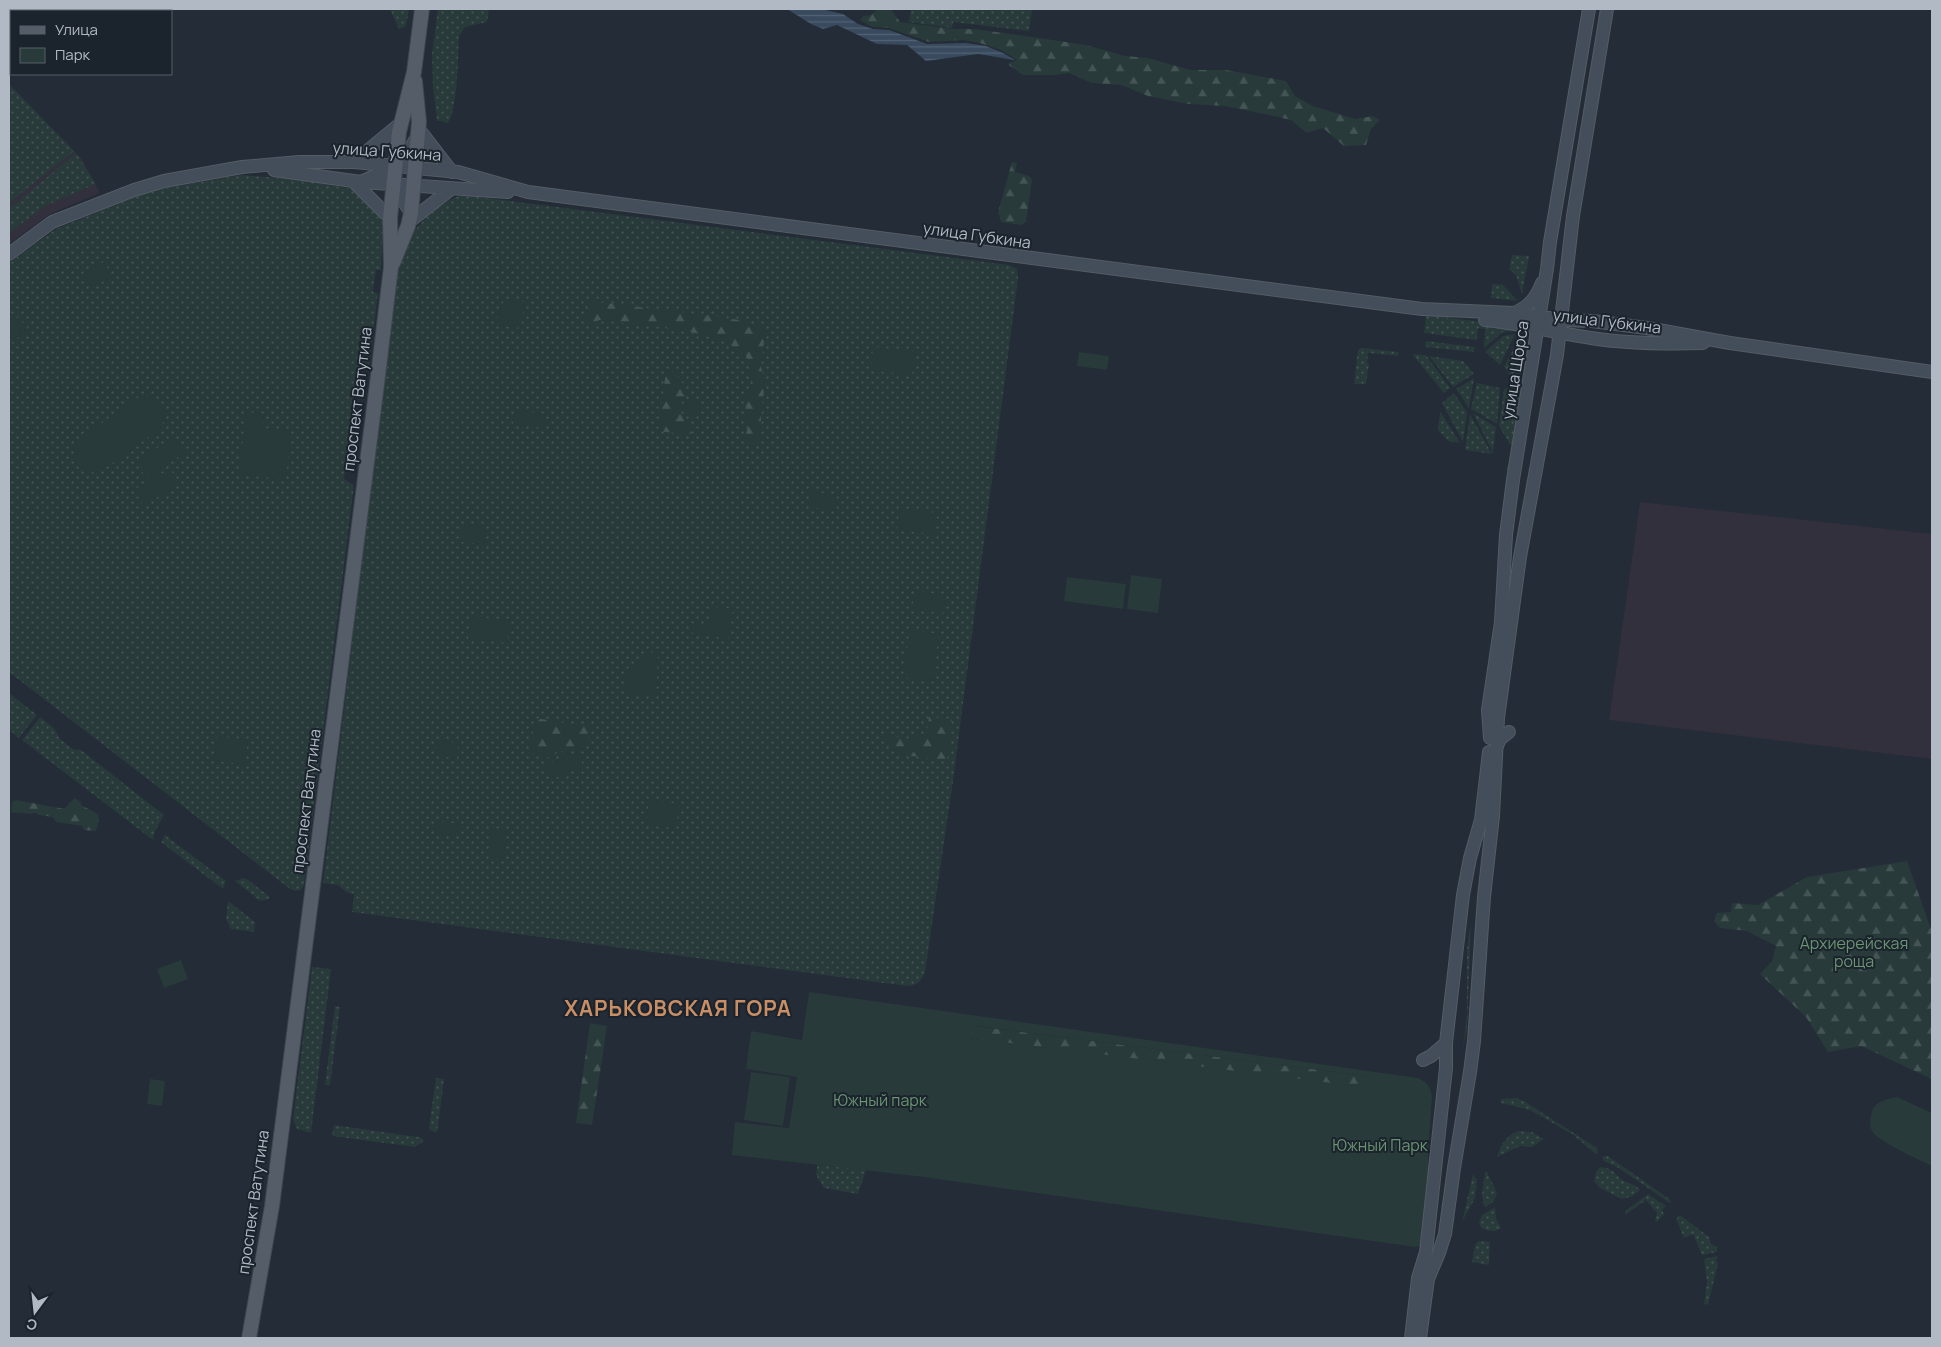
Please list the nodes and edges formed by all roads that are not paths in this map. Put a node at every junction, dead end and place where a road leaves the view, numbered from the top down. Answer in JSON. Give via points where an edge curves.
{"nodes":[{"id":1,"x":422,"y":9,"type":"edge"},
{"id":2,"x":1589,"y":9,"type":"edge"},
{"id":3,"x":1607,"y":9,"type":"edge"},
{"id":4,"x":412,"y":99,"type":"junction"},
{"id":5,"x":400,"y":128,"type":"junction"},
{"id":6,"x":418,"y":131,"type":"junction"},
{"id":7,"x":406,"y":155,"type":"junction"},
{"id":8,"x":358,"y":162,"type":"junction"},
{"id":9,"x":242,"y":167,"type":"junction"},
{"id":10,"x":415,"y":168,"type":"junction"},
{"id":11,"x":390,"y":169,"type":"junction"},
{"id":12,"x":448,"y":171,"type":"junction"},
{"id":13,"x":426,"y":177,"type":"junction"},
{"id":14,"x":357,"y":182,"type":"junction"},
{"id":15,"x":413,"y":186,"type":"junction"},
{"id":16,"x":446,"y":188,"type":"junction"},
{"id":17,"x":398,"y":190,"type":"junction"},
{"id":18,"x":528,"y":192,"type":"junction"},
{"id":19,"x":390,"y":215,"type":"junction"},
{"id":20,"x":410,"y":217,"type":"junction"},
{"id":21,"x":9,"y":254,"type":"edge"},
{"id":22,"x":391,"y":267,"type":"junction"},
{"id":23,"x":1548,"y":269,"type":"junction"},
{"id":24,"x":1565,"y":294,"type":"junction"},
{"id":25,"x":1422,"y":309,"type":"junction"},
{"id":26,"x":1514,"y":313,"type":"junction"},
{"id":27,"x":1592,"y":321,"type":"junction"},
{"id":28,"x":1539,"y":322,"type":"junction"},
{"id":29,"x":1561,"y":326,"type":"junction"},
{"id":30,"x":1581,"y":337,"type":"junction"},
{"id":31,"x":1730,"y":343,"type":"junction"},
{"id":32,"x":1555,"y":368,"type":"junction"},
{"id":33,"x":1932,"y":372,"type":"edge"},
{"id":34,"x":1509,"y":732,"type":"dead end"},
{"id":35,"x":1495,"y":740,"type":"junction"},
{"id":36,"x":1446,"y":1043,"type":"junction"},
{"id":37,"x":1423,"y":1060,"type":"dead end"},
{"id":38,"x":249,"y":1338,"type":"edge"},
{"id":39,"x":1411,"y":1338,"type":"edge"},
{"id":40,"x":1420,"y":1338,"type":"edge"}],
"edges":[{"from":1,"to":4,"type":"main road","name":"проспект Ватутина"},
{"from":2,"to":23,"type":"main road","name":"улица Щорса"},
{"from":3,"to":24,"type":"main road","name":"улица Щорса","via":[[1572,216]]},
{"from":4,"to":5,"type":"main road","name":"проспект Ватутина"},
{"from":4,"to":6,"type":"main road","name":"проспект Ватутина"},
{"from":5,"to":6,"type":"main road","via":[[407,140]]},
{"from":5,"to":7,"type":"main road","via":[[400,142]]},
{"from":5,"to":8,"type":"main road"},
{"from":5,"to":11,"type":"main road","name":"проспект Ватутина"},
{"from":6,"to":7,"type":"main road"},
{"from":6,"to":10,"type":"main road","name":"проспект Ватутина"},
{"from":6,"to":12,"type":"main road"},
{"from":7,"to":10,"type":"main road"},
{"from":7,"to":11,"type":"main road"},
{"from":8,"to":9,"type":"main road","name":"улица Губкина","via":[[299,162]]},
{"from":8,"to":11,"type":"main road","name":"улица Губкина"},
{"from":8,"to":14,"type":"main road","via":[[368,173]]},
{"from":9,"to":14,"type":"main road","name":"улица Губкина"},
{"from":9,"to":21,"type":"main road","name":"улица Губкина","via":[[164,181],[134,190],[52,222]]},
{"from":10,"to":11,"type":"main road","name":"улица Губкина"},
{"from":10,"to":12,"type":"main road","name":"улица Губкина"},
{"from":10,"to":13,"type":"main road"},
{"from":10,"to":15,"type":"main road","name":"проспект Ватутина"},
{"from":11,"to":14,"type":"main road"},
{"from":11,"to":17,"type":"main road","name":"проспект Ватутина"},
{"from":12,"to":13,"type":"main road"},
{"from":12,"to":16,"type":"main road","via":[[438,179]]},
{"from":12,"to":18,"type":"main road","name":"улица Губкина"},
{"from":13,"to":15,"type":"main road"},
{"from":13,"to":16,"type":"main road"},
{"from":14,"to":17,"type":"main road","name":"улица Губкина"},
{"from":14,"to":19,"type":"main road"},
{"from":15,"to":16,"type":"main road","name":"улица Губкина"},
{"from":15,"to":17,"type":"main road"},
{"from":15,"to":20,"type":"main road","name":"проспект Ватутина"},
{"from":16,"to":18,"type":"main road","name":"улица Губкина"},
{"from":16,"to":20,"type":"main road"},
{"from":17,"to":19,"type":"main road","name":"проспект Ватутина"},
{"from":17,"to":20,"type":"main road"},
{"from":18,"to":25,"type":"main road","name":"улица Губкина"},
{"from":19,"to":20,"type":"main road","via":[[400,207]]},
{"from":19,"to":22,"type":"main road","name":"проспект Ватутина"},
{"from":20,"to":22,"type":"main road","name":"проспект Ватутина"},
{"from":22,"to":38,"type":"main road","name":"проспект Ватутина","via":[[273,1196]]},
{"from":23,"to":26,"type":"main road","via":[[1532,300]]},
{"from":23,"to":28,"type":"main road","name":"улица Щорса"},
{"from":24,"to":27,"type":"main road","via":[[1572,310]]},
{"from":24,"to":29,"type":"main road","name":"улица Щорса"},
{"from":25,"to":26,"type":"main road","name":"улица Губкина"},
{"from":25,"to":28,"type":"main road","name":"улица Губкина","via":[[1445,316],[1514,323]]},
{"from":26,"to":28,"type":"main road","name":"улица Губкина"},
{"from":27,"to":29,"type":"main road","name":"улица Губкина"},
{"from":27,"to":31,"type":"main road","name":"улица Губкина"},
{"from":28,"to":29,"type":"main road","name":"улица Губкина"},
{"from":28,"to":35,"type":"main road","name":"улица Щорса","via":[[1506,535],[1501,622],[1488,710]]},
{"from":29,"to":30,"type":"main road","name":"улица Губкина"},
{"from":29,"to":32,"type":"main road","name":"улица Щорса"},
{"from":30,"to":31,"type":"main road","name":"улица Губкина","via":[[1657,344]]},
{"from":30,"to":32,"type":"main road","via":[[1562,352]]},
{"from":31,"to":33,"type":"main road","name":"улица Губкина"},
{"from":32,"to":35,"type":"main road","name":"улица Щорса","via":[[1520,557]]},
{"from":34,"to":35,"type":"main road"},
{"from":35,"to":36,"type":"main road","name":"улица Щорса","via":[[1481,820],[1462,895]]},
{"from":35,"to":40,"type":"main road","via":[[1474,1041],[1445,1234],[1428,1279]]},
{"from":36,"to":37,"type":"main road"},
{"from":36,"to":39,"type":"main road","name":"улица Щорса","via":[[1426,1252],[1418,1278]]}]}
